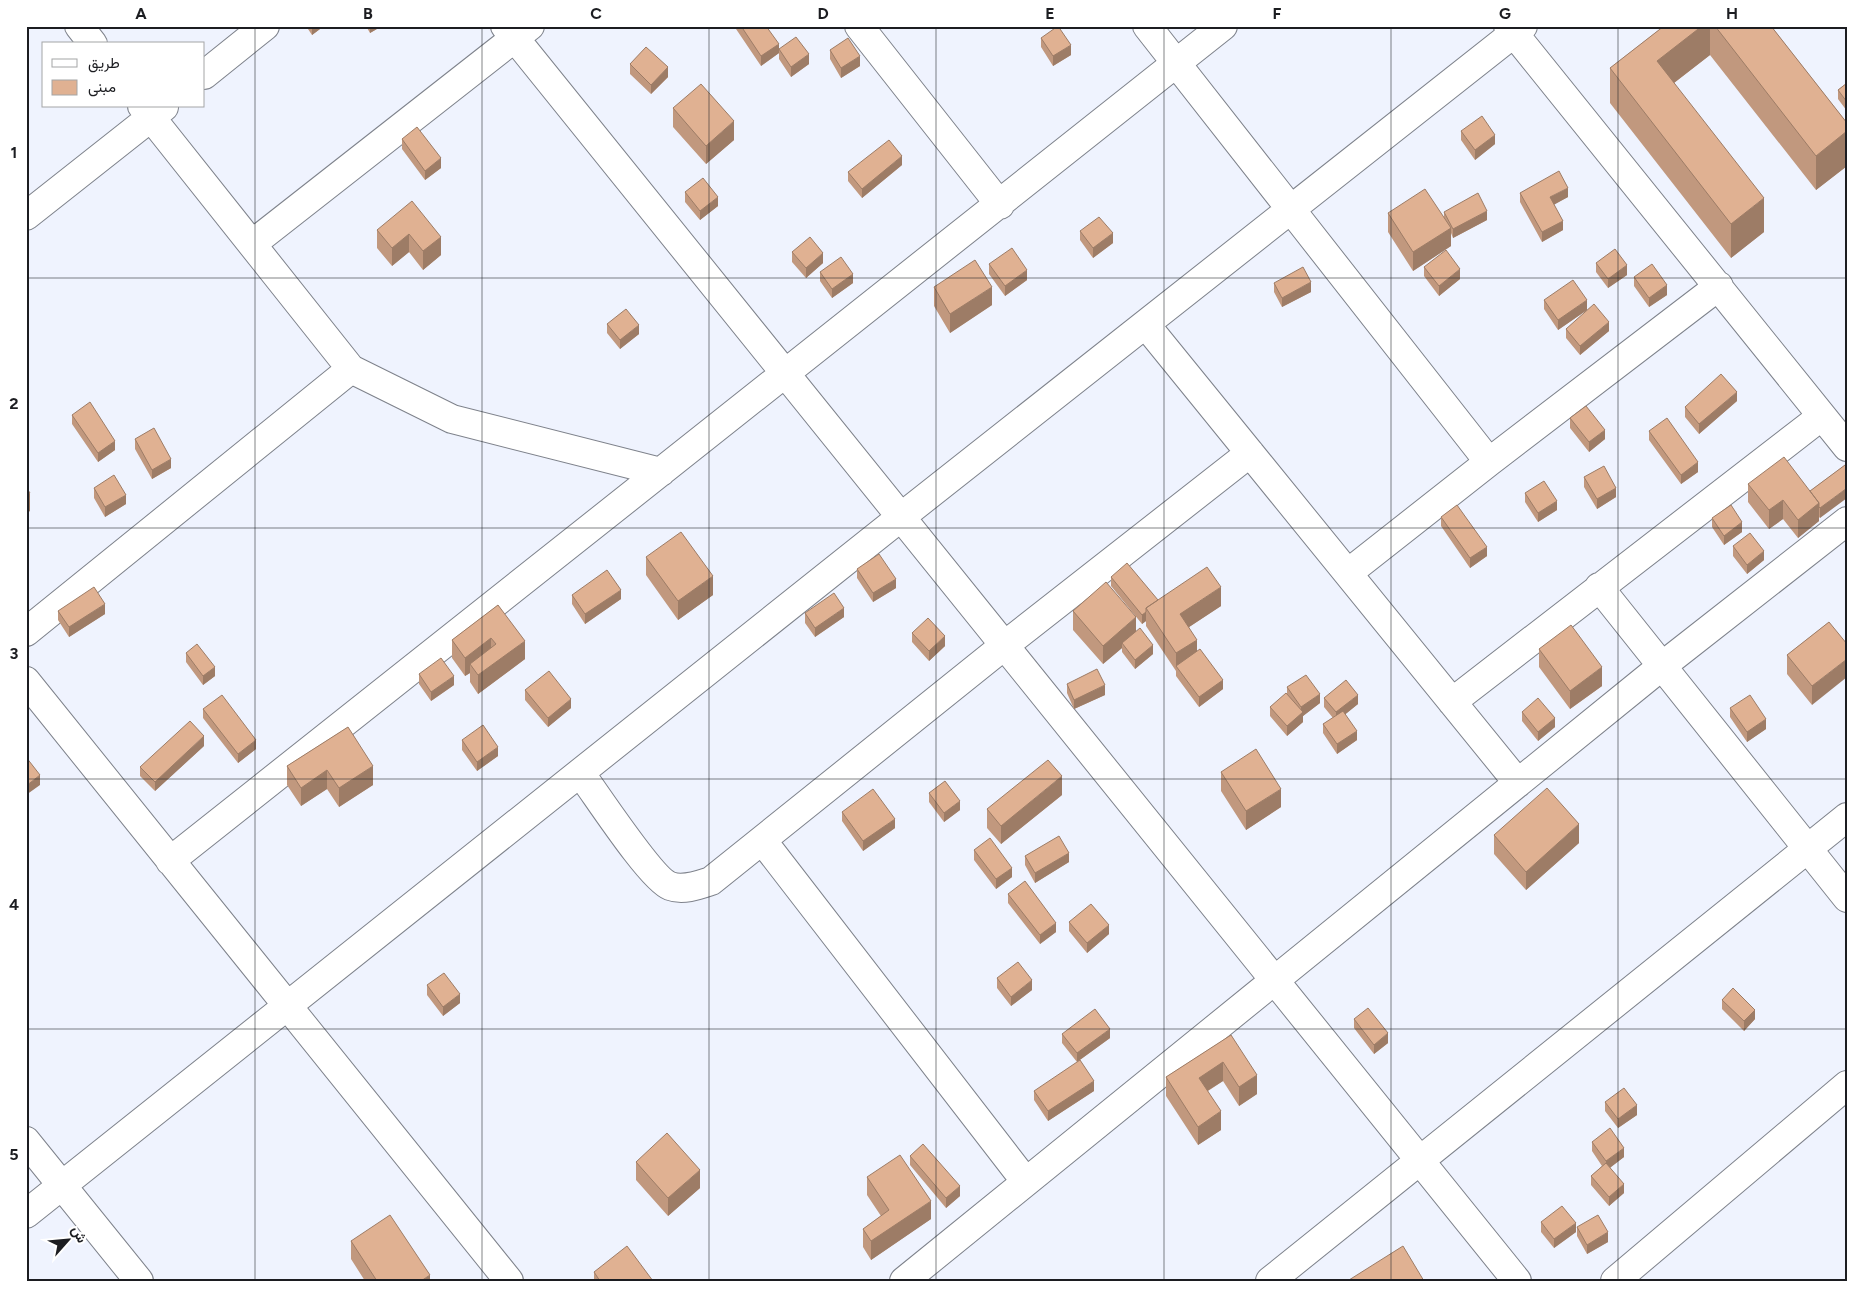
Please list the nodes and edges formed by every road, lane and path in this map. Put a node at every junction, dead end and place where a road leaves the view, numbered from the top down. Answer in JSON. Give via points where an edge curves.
{"nodes":[{"id":1,"x":79,"y":26,"type":"edge"},
{"id":2,"x":265,"y":26,"type":"edge"},
{"id":3,"x":859,"y":26,"type":"edge"},
{"id":4,"x":1147,"y":26,"type":"edge"},
{"id":5,"x":1223,"y":26,"type":"edge"},
{"id":6,"x":1515,"y":29,"type":"edge"},
{"id":7,"x":516,"y":30,"type":"edge"},
{"id":8,"x":91,"y":42,"type":"edge"},
{"id":9,"x":1176,"y":63,"type":"junction"},
{"id":10,"x":205,"y":74,"type":"edge"},
{"id":11,"x":153,"y":110,"type":"edge"},
{"id":12,"x":1000,"y":205,"type":"junction"},
{"id":13,"x":1292,"y":210,"type":"junction"},
{"id":14,"x":26,"y":216,"type":"edge"},
{"id":15,"x":252,"y":244,"type":"junction"},
{"id":16,"x":1719,"y":286,"type":"junction"},
{"id":17,"x":1146,"y":325,"type":"junction"},
{"id":18,"x":352,"y":369,"type":"junction"},
{"id":19,"x":785,"y":373,"type":"junction"},
{"id":20,"x":1822,"y":416,"type":"junction"},
{"id":21,"x":1847,"y":447,"type":"edge"},
{"id":22,"x":1250,"y":453,"type":"junction"},
{"id":23,"x":1489,"y":462,"type":"junction"},
{"id":24,"x":661,"y":472,"type":"junction"},
{"id":25,"x":901,"y":517,"type":"junction"},
{"id":26,"x":1847,"y":521,"type":"edge"},
{"id":27,"x":1348,"y":573,"type":"junction"},
{"id":28,"x":1599,"y":587,"type":"junction"},
{"id":29,"x":26,"y":632,"type":"edge"},
{"id":30,"x":1005,"y":646,"type":"junction"},
{"id":31,"x":1662,"y":666,"type":"junction"},
{"id":32,"x":26,"y":681,"type":"edge"},
{"id":33,"x":1452,"y":702,"type":"junction"},
{"id":34,"x":581,"y":774,"type":"junction"},
{"id":35,"x":1518,"y":782,"type":"junction"},
{"id":36,"x":1847,"y":818,"type":"edge"},
{"id":37,"x":762,"y":840,"type":"junction"},
{"id":38,"x":1808,"y":849,"type":"junction"},
{"id":39,"x":170,"y":861,"type":"junction"},
{"id":40,"x":1847,"y":898,"type":"edge"},
{"id":41,"x":1274,"y":980,"type":"junction"},
{"id":42,"x":287,"y":1008,"type":"junction"},
{"id":43,"x":1847,"y":1085,"type":"edge"},
{"id":44,"x":26,"y":1141,"type":"edge"},
{"id":45,"x":1419,"y":1160,"type":"junction"},
{"id":46,"x":1026,"y":1182,"type":"junction"},
{"id":47,"x":63,"y":1186,"type":"junction"},
{"id":48,"x":26,"y":1214,"type":"edge"},
{"id":49,"x":139,"y":1281,"type":"edge"},
{"id":50,"x":509,"y":1281,"type":"edge"},
{"id":51,"x":904,"y":1281,"type":"edge"},
{"id":52,"x":1270,"y":1281,"type":"edge"},
{"id":53,"x":1517,"y":1281,"type":"edge"},
{"id":54,"x":1615,"y":1281,"type":"edge"}],
"edges":[{"from":1,"to":8,"type":"street"},
{"from":2,"to":10,"type":"street"},
{"from":3,"to":12,"type":"street"},
{"from":4,"to":9,"type":"street"},
{"from":5,"to":9,"type":"street"},
{"from":6,"to":13,"type":"street"},
{"from":6,"to":16,"type":"street"},
{"from":7,"to":15,"type":"street"},
{"from":7,"to":19,"type":"street"},
{"from":9,"to":12,"type":"street"},
{"from":9,"to":13,"type":"street"},
{"from":11,"to":14,"type":"street"},
{"from":11,"to":15,"type":"street"},
{"from":12,"to":19,"type":"street"},
{"from":13,"to":17,"type":"street"},
{"from":13,"to":23,"type":"street"},
{"from":15,"to":18,"type":"street"},
{"from":16,"to":20,"type":"street"},
{"from":16,"to":23,"type":"street"},
{"from":17,"to":22,"type":"street"},
{"from":17,"to":25,"type":"street"},
{"from":18,"to":24,"type":"street","via":[[452,419]]},
{"from":18,"to":29,"type":"street"},
{"from":19,"to":24,"type":"street"},
{"from":19,"to":25,"type":"street"},
{"from":20,"to":21,"type":"street"},
{"from":20,"to":28,"type":"street"},
{"from":22,"to":27,"type":"street"},
{"from":22,"to":30,"type":"street"},
{"from":23,"to":27,"type":"street"},
{"from":24,"to":39,"type":"street"},
{"from":25,"to":30,"type":"street"},
{"from":25,"to":34,"type":"street"},
{"from":26,"to":31,"type":"street"},
{"from":27,"to":33,"type":"street"},
{"from":28,"to":31,"type":"street"},
{"from":28,"to":33,"type":"street"},
{"from":30,"to":37,"type":"street"},
{"from":30,"to":41,"type":"street"},
{"from":31,"to":35,"type":"street"},
{"from":31,"to":38,"type":"street"},
{"from":32,"to":39,"type":"street"},
{"from":33,"to":35,"type":"street"},
{"from":34,"to":37,"type":"street","via":[[652,872],[670,886],[689,888],[711,880]]},
{"from":34,"to":42,"type":"street"},
{"from":35,"to":41,"type":"street"},
{"from":36,"to":38,"type":"street"},
{"from":37,"to":46,"type":"street"},
{"from":38,"to":40,"type":"street"},
{"from":38,"to":45,"type":"street"},
{"from":39,"to":42,"type":"street"},
{"from":41,"to":45,"type":"street"},
{"from":41,"to":46,"type":"street"},
{"from":42,"to":47,"type":"street"},
{"from":42,"to":50,"type":"street"},
{"from":43,"to":54,"type":"street"},
{"from":44,"to":47,"type":"street"},
{"from":45,"to":52,"type":"street"},
{"from":45,"to":53,"type":"street"},
{"from":46,"to":51,"type":"street"},
{"from":47,"to":48,"type":"street"},
{"from":47,"to":49,"type":"street"}]}
